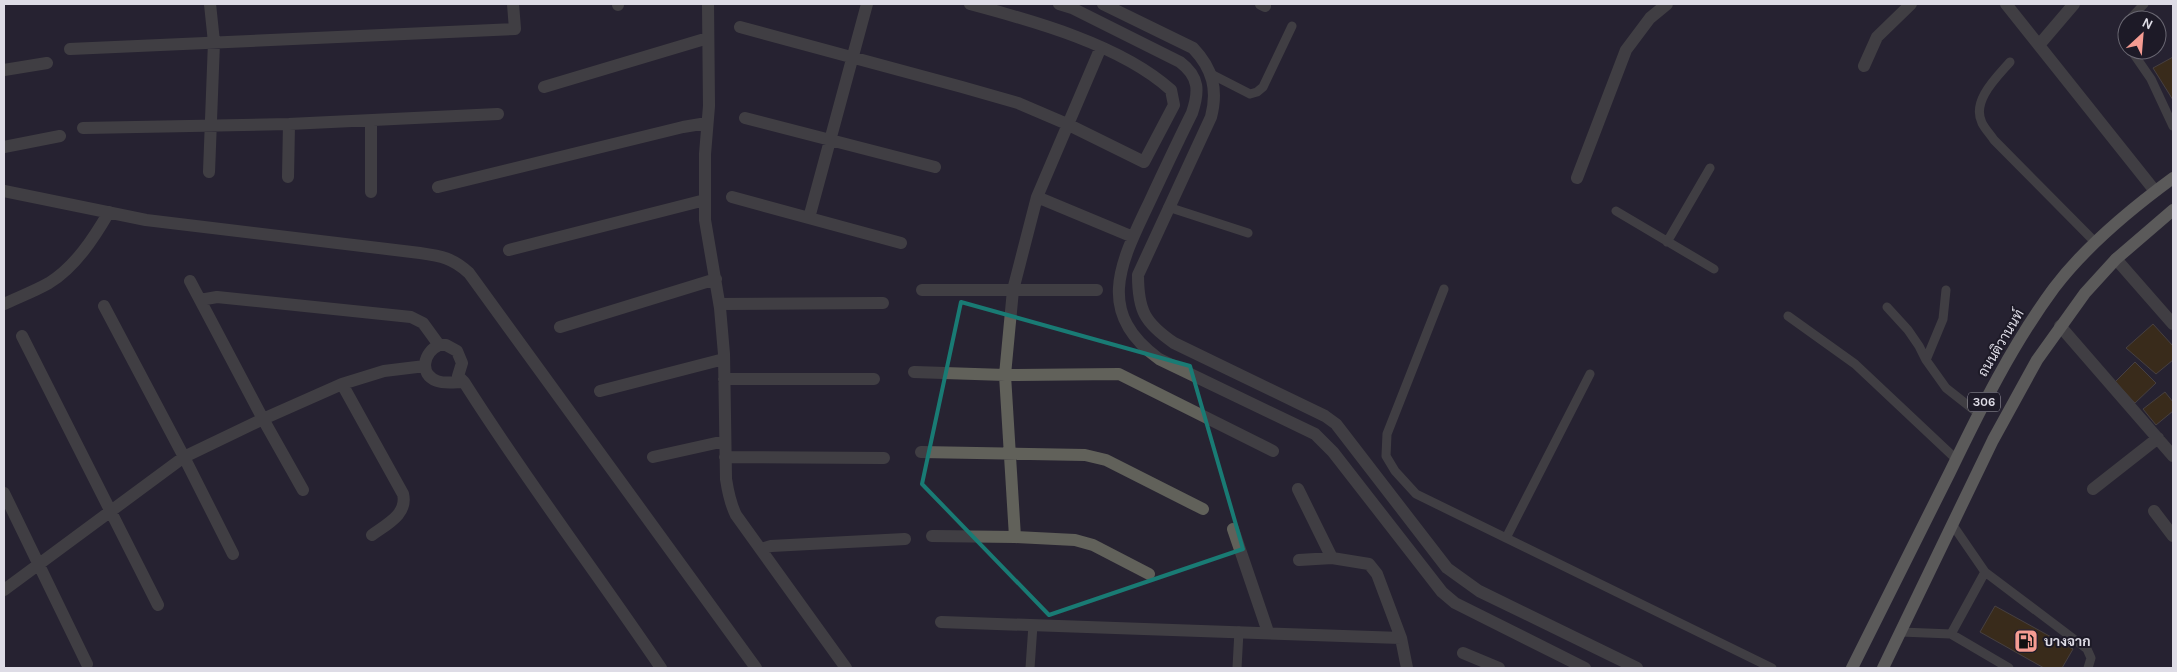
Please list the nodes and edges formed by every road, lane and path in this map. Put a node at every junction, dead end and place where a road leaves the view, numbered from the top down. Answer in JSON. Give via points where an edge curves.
{"nodes":[{"id":1,"x":210,"y":4,"type":"edge"},
{"id":2,"x":513,"y":4,"type":"edge"},
{"id":3,"x":708,"y":4,"type":"edge"},
{"id":4,"x":867,"y":4,"type":"edge"},
{"id":5,"x":970,"y":4,"type":"edge"},
{"id":6,"x":1059,"y":4,"type":"edge"},
{"id":7,"x":1103,"y":4,"type":"edge"},
{"id":8,"x":1667,"y":4,"type":"edge"},
{"id":9,"x":1911,"y":4,"type":"edge"},
{"id":10,"x":2006,"y":4,"type":"edge"},
{"id":11,"x":2074,"y":4,"type":"edge"},
{"id":12,"x":1292,"y":26,"type":"dead end"},
{"id":13,"x":740,"y":27,"type":"dead end"},
{"id":14,"x":708,"y":38,"type":"junction"},
{"id":15,"x":214,"y":42,"type":"junction"},
{"id":16,"x":2038,"y":45,"type":"junction"},
{"id":17,"x":1101,"y":47,"type":"junction"},
{"id":18,"x":70,"y":49,"type":"dead end"},
{"id":19,"x":852,"y":57,"type":"junction"},
{"id":20,"x":2138,"y":60,"type":"edge"},
{"id":21,"x":2010,"y":62,"type":"dead end"},
{"id":22,"x":47,"y":63,"type":"dead end"},
{"id":23,"x":1864,"y":66,"type":"dead end"},
{"id":24,"x":4,"y":70,"type":"edge"},
{"id":25,"x":1211,"y":74,"type":"junction"},
{"id":26,"x":544,"y":87,"type":"dead end"},
{"id":27,"x":498,"y":114,"type":"dead end"},
{"id":28,"x":745,"y":118,"type":"dead end"},
{"id":29,"x":371,"y":121,"type":"junction"},
{"id":30,"x":707,"y":123,"type":"junction"},
{"id":31,"x":289,"y":124,"type":"junction"},
{"id":32,"x":1066,"y":124,"type":"junction"},
{"id":33,"x":211,"y":126,"type":"junction"},
{"id":34,"x":2173,"y":126,"type":"edge"},
{"id":35,"x":83,"y":128,"type":"dead end"},
{"id":36,"x":60,"y":136,"type":"dead end"},
{"id":37,"x":830,"y":139,"type":"junction"},
{"id":38,"x":4,"y":147,"type":"edge"},
{"id":39,"x":935,"y":167,"type":"dead end"},
{"id":40,"x":1710,"y":168,"type":"dead end"},
{"id":41,"x":209,"y":172,"type":"dead end"},
{"id":42,"x":4,"y":176,"type":"edge"},
{"id":43,"x":288,"y":177,"type":"dead end"},
{"id":44,"x":1578,"y":178,"type":"dead end"},
{"id":45,"x":2173,"y":178,"type":"edge"},
{"id":46,"x":438,"y":186,"type":"dead end"},
{"id":47,"x":5,"y":190,"type":"edge"},
{"id":48,"x":2155,"y":191,"type":"junction"},
{"id":49,"x":371,"y":192,"type":"dead end"},
{"id":50,"x":1037,"y":196,"type":"junction"},
{"id":51,"x":732,"y":197,"type":"dead end"},
{"id":52,"x":705,"y":200,"type":"junction"},
{"id":53,"x":1168,"y":208,"type":"junction"},
{"id":54,"x":2173,"y":210,"type":"edge"},
{"id":55,"x":1616,"y":211,"type":"dead end"},
{"id":56,"x":109,"y":212,"type":"junction"},
{"id":57,"x":809,"y":218,"type":"junction"},
{"id":58,"x":1248,"y":233,"type":"dead end"},
{"id":59,"x":1133,"y":237,"type":"junction"},
{"id":60,"x":1667,"y":242,"type":"junction"},
{"id":61,"x":2096,"y":243,"type":"junction"},
{"id":62,"x":901,"y":244,"type":"dead end"},
{"id":63,"x":509,"y":250,"type":"dead end"},
{"id":64,"x":2116,"y":259,"type":"junction"},
{"id":65,"x":1714,"y":269,"type":"dead end"},
{"id":66,"x":716,"y":280,"type":"junction"},
{"id":67,"x":190,"y":281,"type":"dead end"},
{"id":68,"x":1444,"y":289,"type":"dead end"},
{"id":69,"x":922,"y":290,"type":"dead end"},
{"id":70,"x":1013,"y":290,"type":"junction"},
{"id":71,"x":1097,"y":290,"type":"dead end"},
{"id":72,"x":1946,"y":290,"type":"dead end"},
{"id":73,"x":200,"y":300,"type":"junction"},
{"id":74,"x":883,"y":303,"type":"dead end"},
{"id":75,"x":4,"y":304,"type":"edge"},
{"id":76,"x":720,"y":304,"type":"junction"},
{"id":77,"x":104,"y":306,"type":"dead end"},
{"id":78,"x":1887,"y":307,"type":"dead end"},
{"id":79,"x":1788,"y":316,"type":"dead end"},
{"id":80,"x":2173,"y":324,"type":"edge"},
{"id":81,"x":2060,"y":326,"type":"junction"},
{"id":82,"x":560,"y":327,"type":"dead end"},
{"id":83,"x":22,"y":336,"type":"dead end"},
{"id":84,"x":439,"y":345,"type":"junction"},
{"id":85,"x":724,"y":359,"type":"junction"},
{"id":86,"x":1926,"y":360,"type":"junction"},
{"id":87,"x":425,"y":366,"type":"junction"},
{"id":88,"x":914,"y":372,"type":"dead end"},
{"id":89,"x":1590,"y":374,"type":"dead end"},
{"id":90,"x":1006,"y":375,"type":"junction"},
{"id":91,"x":724,"y":379,"type":"junction"},
{"id":92,"x":874,"y":379,"type":"dead end"},
{"id":93,"x":464,"y":382,"type":"junction"},
{"id":94,"x":342,"y":384,"type":"junction"},
{"id":95,"x":600,"y":391,"type":"dead end"},
{"id":96,"x":1979,"y":414,"type":"junction"},
{"id":97,"x":263,"y":419,"type":"junction"},
{"id":98,"x":2158,"y":438,"type":"junction"},
{"id":99,"x":725,"y":441,"type":"junction"},
{"id":100,"x":1273,"y":451,"type":"dead end"},
{"id":101,"x":921,"y":452,"type":"dead end"},
{"id":102,"x":1010,"y":454,"type":"junction"},
{"id":103,"x":725,"y":456,"type":"junction"},
{"id":104,"x":2173,"y":456,"type":"edge"},
{"id":105,"x":184,"y":457,"type":"junction"},
{"id":106,"x":653,"y":457,"type":"dead end"},
{"id":107,"x":884,"y":458,"type":"dead end"},
{"id":108,"x":1956,"y":460,"type":"junction"},
{"id":109,"x":2093,"y":489,"type":"dead end"},
{"id":110,"x":303,"y":490,"type":"dead end"},
{"id":111,"x":1298,"y":490,"type":"dead end"},
{"id":112,"x":4,"y":493,"type":"edge"},
{"id":113,"x":111,"y":509,"type":"junction"},
{"id":114,"x":1202,"y":509,"type":"dead end"},
{"id":115,"x":2154,"y":511,"type":"dead end"},
{"id":116,"x":1952,"y":524,"type":"junction"},
{"id":117,"x":1234,"y":529,"type":"dead end"},
{"id":118,"x":372,"y":535,"type":"dead end"},
{"id":119,"x":932,"y":536,"type":"dead end"},
{"id":120,"x":1015,"y":536,"type":"junction"},
{"id":121,"x":2173,"y":536,"type":"edge"},
{"id":122,"x":1506,"y":538,"type":"junction"},
{"id":123,"x":905,"y":539,"type":"dead end"},
{"id":124,"x":761,"y":549,"type":"junction"},
{"id":125,"x":233,"y":554,"type":"dead end"},
{"id":126,"x":1332,"y":558,"type":"junction"},
{"id":127,"x":1299,"y":560,"type":"dead end"},
{"id":128,"x":39,"y":563,"type":"junction"},
{"id":129,"x":1985,"y":572,"type":"junction"},
{"id":130,"x":1149,"y":574,"type":"dead end"},
{"id":131,"x":4,"y":590,"type":"edge"},
{"id":132,"x":158,"y":605,"type":"dead end"},
{"id":133,"x":941,"y":622,"type":"dead end"},
{"id":134,"x":1033,"y":625,"type":"junction"},
{"id":135,"x":1239,"y":631,"type":"junction"},
{"id":136,"x":1268,"y":632,"type":"junction"},
{"id":137,"x":1901,"y":632,"type":"junction"},
{"id":138,"x":1951,"y":634,"type":"junction"},
{"id":139,"x":1401,"y":638,"type":"junction"},
{"id":140,"x":1463,"y":653,"type":"dead end"},
{"id":141,"x":87,"y":664,"type":"dead end"},
{"id":142,"x":661,"y":668,"type":"edge"},
{"id":143,"x":756,"y":668,"type":"edge"},
{"id":144,"x":846,"y":668,"type":"edge"},
{"id":145,"x":1030,"y":668,"type":"edge"},
{"id":146,"x":1237,"y":668,"type":"edge"},
{"id":147,"x":1406,"y":668,"type":"edge"},
{"id":148,"x":1499,"y":668,"type":"edge"},
{"id":149,"x":1585,"y":668,"type":"edge"},
{"id":150,"x":1636,"y":668,"type":"edge"},
{"id":151,"x":1772,"y":668,"type":"edge"},
{"id":152,"x":1852,"y":668,"type":"edge"},
{"id":153,"x":1883,"y":668,"type":"edge"},
{"id":154,"x":2009,"y":668,"type":"edge"},
{"id":155,"x":2088,"y":668,"type":"edge"}],
"edges":[{"from":1,"to":15,"type":"street"},
{"from":2,"to":15,"type":"street","via":[[515,29]]},
{"from":3,"to":14,"type":"street"},
{"from":4,"to":19,"type":"street"},
{"from":5,"to":17,"type":"street","via":[[1028,20]]},
{"from":6,"to":59,"type":"street","via":[[1180,62],[1190,69],[1194,77],[1197,97],[1192,113]]},
{"from":7,"to":25,"type":"street","via":[[1193,48]]},
{"from":8,"to":44,"type":"street","via":[[1650,18],[1626,50]]},
{"from":9,"to":23,"type":"street","via":[[1877,37]]},
{"from":10,"to":16,"type":"street"},
{"from":11,"to":16,"type":"street"},
{"from":12,"to":25,"type":"lane","via":[[1263,87],[1257,92],[1250,94]]},
{"from":13,"to":19,"type":"street"},
{"from":14,"to":26,"type":"street"},
{"from":14,"to":30,"type":"street"},
{"from":15,"to":18,"type":"street"},
{"from":15,"to":33,"type":"street"},
{"from":16,"to":48,"type":"street"},
{"from":17,"to":32,"type":"street"},
{"from":17,"to":32,"type":"street","via":[[1160,80],[1171,90],[1174,105],[1144,162]]},
{"from":19,"to":32,"type":"street","via":[[1018,103]]},
{"from":19,"to":37,"type":"street"},
{"from":20,"to":34,"type":"lane","via":[[2151,79]]},
{"from":21,"to":61,"type":"lane","via":[[1991,84],[1979,109],[1982,123],[1994,140]]},
{"from":22,"to":24,"type":"street"},
{"from":25,"to":53,"type":"street","via":[[1215,85],[1211,117]]},
{"from":27,"to":29,"type":"street"},
{"from":28,"to":37,"type":"street"},
{"from":29,"to":31,"type":"street"},
{"from":29,"to":49,"type":"street"},
{"from":30,"to":46,"type":"street"},
{"from":30,"to":52,"type":"street"},
{"from":31,"to":33,"type":"street"},
{"from":31,"to":43,"type":"street"},
{"from":32,"to":50,"type":"street"},
{"from":33,"to":35,"type":"street"},
{"from":33,"to":41,"type":"street"},
{"from":36,"to":38,"type":"street"},
{"from":37,"to":39,"type":"street"},
{"from":37,"to":57,"type":"street"},
{"from":40,"to":60,"type":"lane"},
{"from":42,"to":47,"type":"street"},
{"from":45,"to":48,"type":"main road","name":"ถนนติวานนท์","number":"306"},
{"from":47,"to":56,"type":"street"},
{"from":48,"to":61,"type":"main road","name":"ถนนติวานนท์","number":"306"},
{"from":50,"to":59,"type":"street"},
{"from":50,"to":70,"type":"street"},
{"from":51,"to":57,"type":"street"},
{"from":52,"to":63,"type":"street"},
{"from":52,"to":66,"type":"street","via":[[707,238]]},
{"from":53,"to":58,"type":"lane"},
{"from":53,"to":150,"type":"street","via":[[1138,275],[1138,294],[1154,330],[1336,424],[1447,568],[1464,582]]},
{"from":54,"to":64,"type":"main road","number":"306"},
{"from":55,"to":60,"type":"lane"},
{"from":56,"to":75,"type":"street","via":[[86,247],[64,271],[38,289]]},
{"from":56,"to":143,"type":"street","via":[[146,220],[438,255],[457,262],[469,273]]},
{"from":57,"to":62,"type":"street"},
{"from":59,"to":149,"type":"street","via":[[1123,260],[1119,295],[1126,322],[1146,350],[1315,434],[1333,452],[1442,592],[1455,603]]},
{"from":60,"to":65,"type":"lane"},
{"from":61,"to":96,"type":"main road","name":"ถนนติวานนท์","number":"306","via":[[2056,286],[2027,327]]},
{"from":64,"to":80,"type":"street"},
{"from":64,"to":81,"type":"main road","number":"306"},
{"from":66,"to":76,"type":"street"},
{"from":66,"to":82,"type":"street"},
{"from":67,"to":73,"type":"street"},
{"from":68,"to":122,"type":"lane","via":[[1387,434],[1386,456],[1416,494]]},
{"from":69,"to":70,"type":"street"},
{"from":70,"to":71,"type":"street"},
{"from":70,"to":90,"type":"street"},
{"from":72,"to":86,"type":"lane","via":[[1943,319]]},
{"from":73,"to":84,"type":"street","via":[[217,297],[411,317],[424,323]]},
{"from":73,"to":97,"type":"street"},
{"from":74,"to":76,"type":"street"},
{"from":76,"to":85,"type":"street"},
{"from":77,"to":105,"type":"street"},
{"from":78,"to":86,"type":"lane","via":[[1908,330]]},
{"from":79,"to":108,"type":"lane","via":[[1855,364]]},
{"from":81,"to":98,"type":"street"},
{"from":81,"to":116,"type":"main road","number":"306","via":[[2037,360]]},
{"from":83,"to":113,"type":"street"},
{"from":84,"to":87,"type":"street","via":[[426,355]]},
{"from":84,"to":93,"type":"street","via":[[457,351],[462,363],[458,376]]},
{"from":85,"to":91,"type":"street"},
{"from":85,"to":95,"type":"street"},
{"from":86,"to":96,"type":"lane","via":[[1946,388]]},
{"from":87,"to":93,"type":"street","via":[[438,382]]},
{"from":87,"to":94,"type":"street","via":[[384,371]]},
{"from":88,"to":90,"type":"street"},
{"from":89,"to":122,"type":"lane"},
{"from":90,"to":100,"type":"street","via":[[1119,374]]},
{"from":90,"to":102,"type":"street"},
{"from":91,"to":92,"type":"street"},
{"from":91,"to":99,"type":"street"},
{"from":93,"to":142,"type":"street"},
{"from":94,"to":97,"type":"street"},
{"from":94,"to":118,"type":"street","via":[[406,503],[402,511]]},
{"from":96,"to":108,"type":"main road","name":"ถนนติวานนท์","number":"306"},
{"from":97,"to":105,"type":"street"},
{"from":97,"to":110,"type":"street"},
{"from":98,"to":104,"type":"street"},
{"from":98,"to":109,"type":"street"},
{"from":99,"to":103,"type":"street"},
{"from":99,"to":106,"type":"street"},
{"from":101,"to":102,"type":"street"},
{"from":102,"to":114,"type":"street","via":[[1085,455],[1106,460]]},
{"from":102,"to":120,"type":"street"},
{"from":103,"to":107,"type":"street"},
{"from":103,"to":124,"type":"street","via":[[730,505]]},
{"from":105,"to":113,"type":"street"},
{"from":105,"to":125,"type":"street"},
{"from":108,"to":152,"type":"main road","name":"ถนนติวานนท์","number":"306"},
{"from":111,"to":126,"type":"street"},
{"from":112,"to":128,"type":"street"},
{"from":113,"to":128,"type":"street"},
{"from":113,"to":132,"type":"street"},
{"from":115,"to":121,"type":"street"},
{"from":116,"to":129,"type":"lane"},
{"from":116,"to":137,"type":"main road","number":"306"},
{"from":117,"to":136,"type":"street"},
{"from":119,"to":120,"type":"street"},
{"from":120,"to":130,"type":"street","via":[[1075,540],[1093,545]]},
{"from":122,"to":151,"type":"lane"},
{"from":123,"to":124,"type":"street"},
{"from":124,"to":144,"type":"street"},
{"from":126,"to":127,"type":"street"},
{"from":126,"to":139,"type":"street","via":[[1373,567]]},
{"from":128,"to":131,"type":"street"},
{"from":128,"to":141,"type":"street"},
{"from":129,"to":138,"type":"lane"},
{"from":129,"to":155,"type":"lane","via":[[2087,649],[2091,658]]},
{"from":133,"to":134,"type":"street"},
{"from":134,"to":135,"type":"street"},
{"from":134,"to":145,"type":"lane"},
{"from":135,"to":136,"type":"street"},
{"from":135,"to":146,"type":"lane"},
{"from":136,"to":139,"type":"street"},
{"from":137,"to":138,"type":"lane"},
{"from":137,"to":153,"type":"main road","number":"306"},
{"from":138,"to":154,"type":"lane"},
{"from":139,"to":147,"type":"street"},
{"from":140,"to":148,"type":"street"}]}
